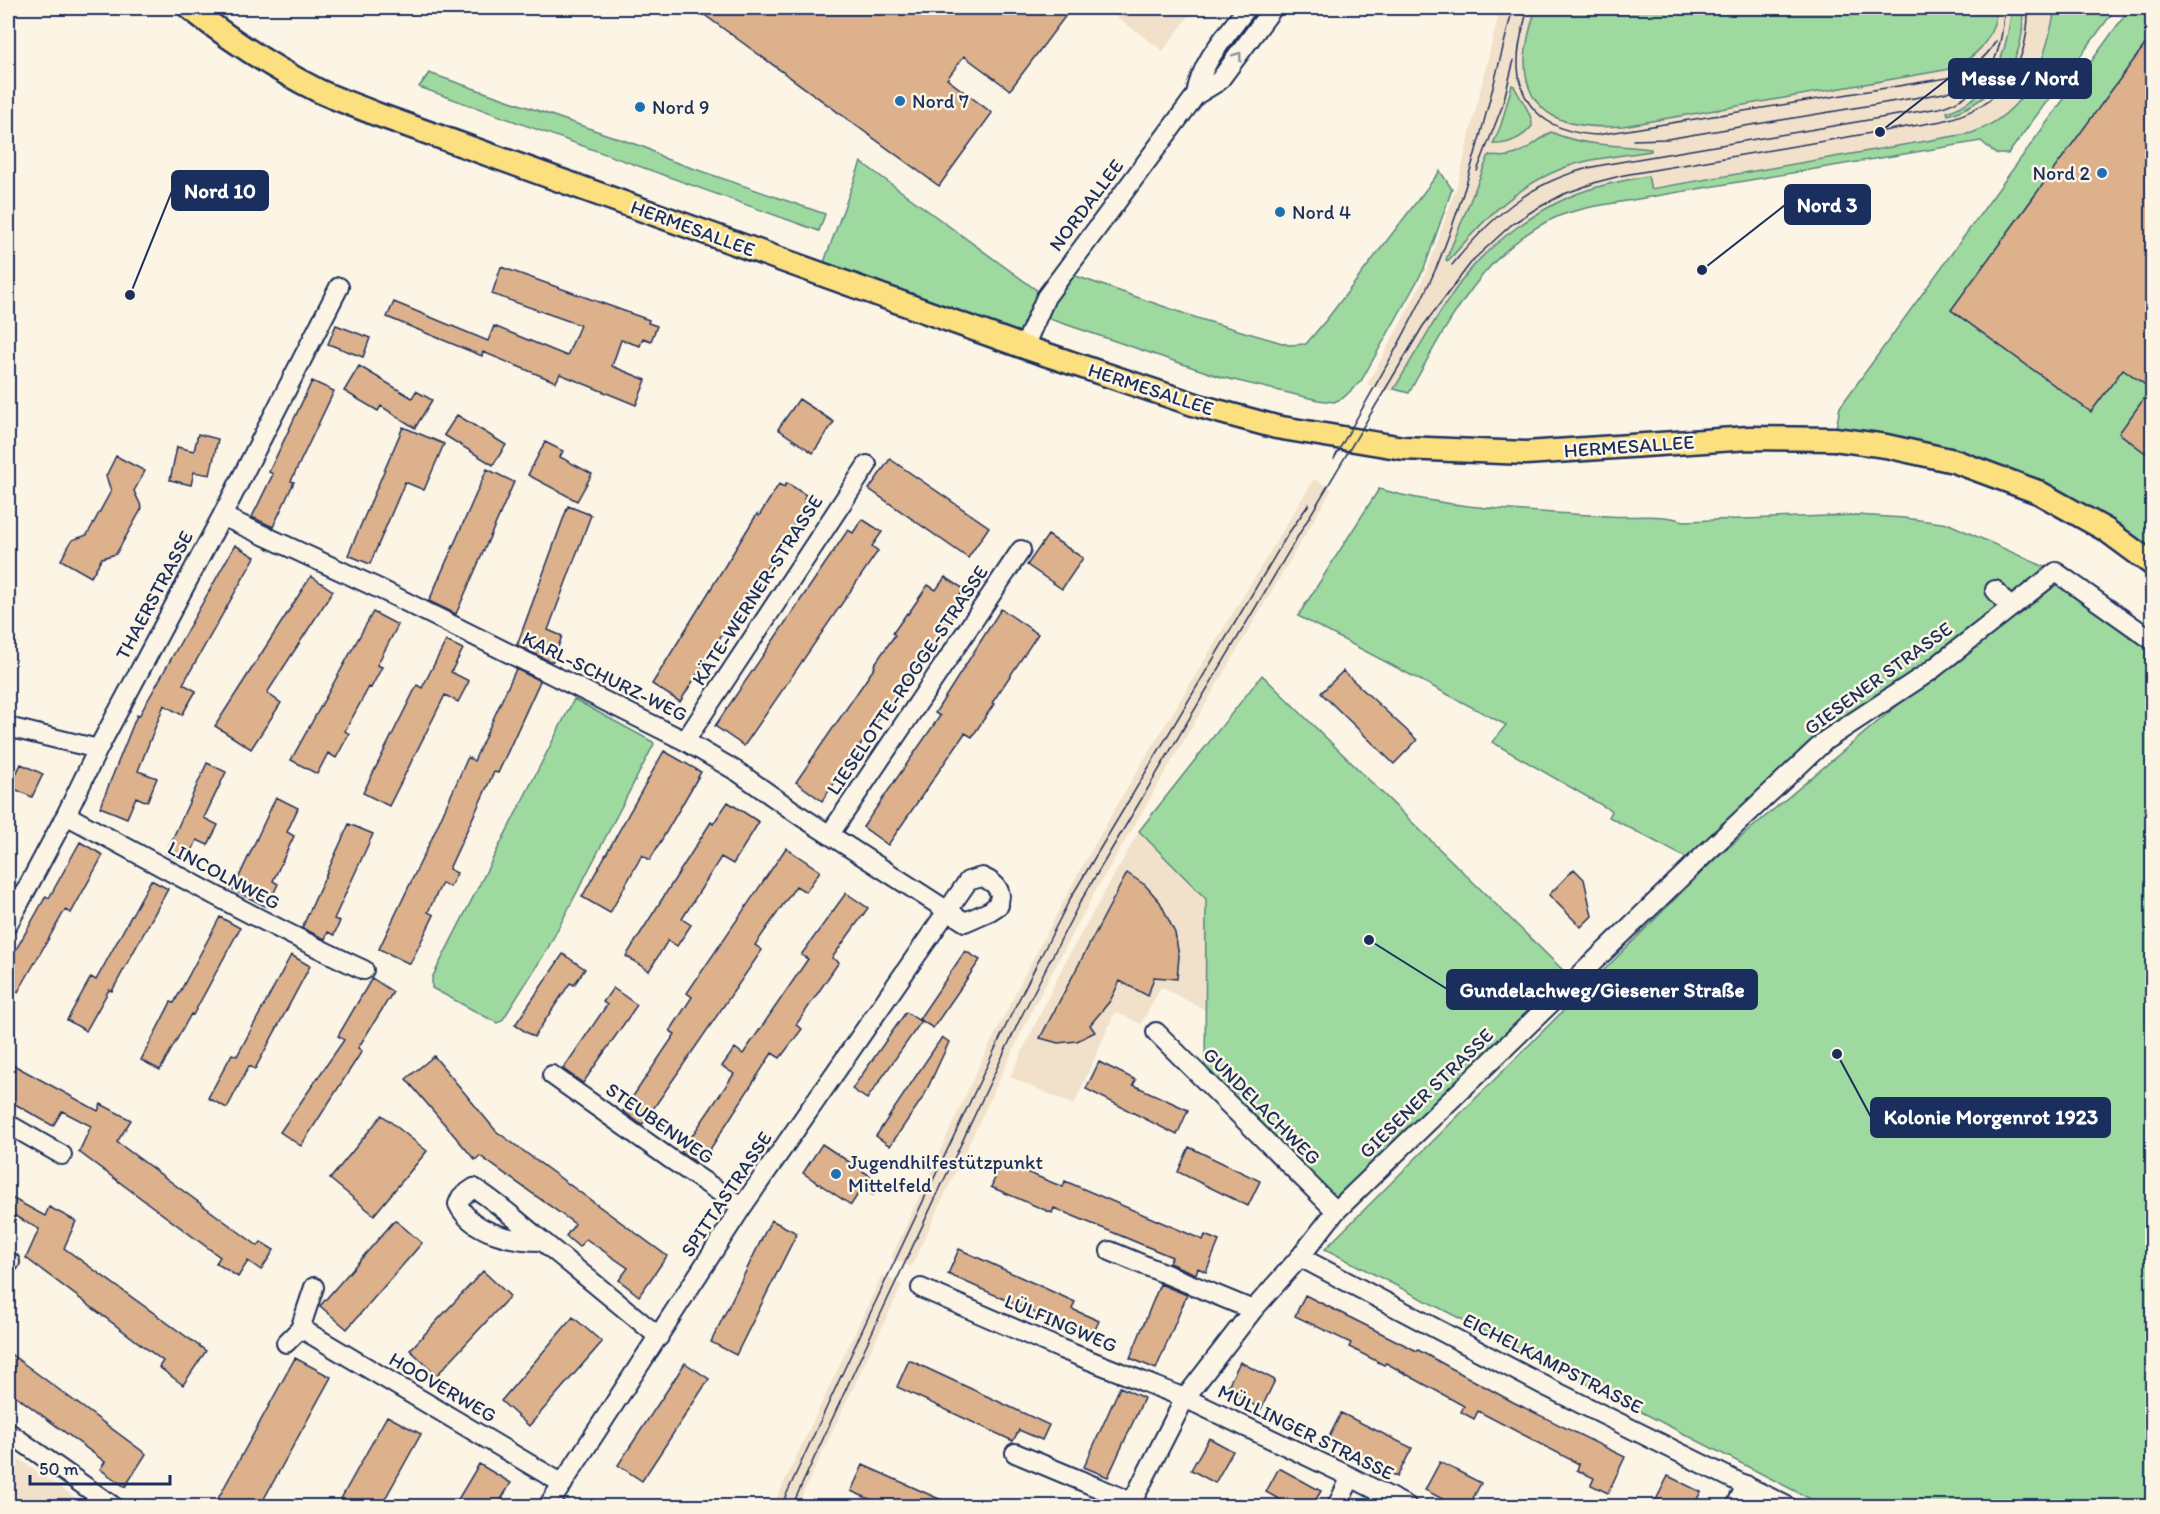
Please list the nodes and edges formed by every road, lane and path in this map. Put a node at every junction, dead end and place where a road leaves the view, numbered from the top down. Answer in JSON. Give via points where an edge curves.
{"nodes":[{"id":1,"x":190,"y":8,"type":"edge"},
{"id":2,"x":1247,"y":8,"type":"edge"},
{"id":3,"x":1274,"y":8,"type":"edge"},
{"id":4,"x":1196,"y":95,"type":"junction"},
{"id":5,"x":339,"y":287,"type":"dead end"},
{"id":6,"x":1024,"y":347,"type":"junction"},
{"id":7,"x":867,"y":465,"type":"dead end"},
{"id":8,"x":222,"y":516,"type":"junction"},
{"id":9,"x":1021,"y":550,"type":"dead end"},
{"id":10,"x":2152,"y":564,"type":"edge"},
{"id":11,"x":1995,"y":590,"type":"dead end"},
{"id":12,"x":2010,"y":608,"type":"junction"},
{"id":13,"x":2152,"y":640,"type":"edge"},
{"id":14,"x":8,"y":727,"type":"edge"},
{"id":15,"x":685,"y":741,"type":"junction"},
{"id":16,"x":98,"y":748,"type":"junction"},
{"id":17,"x":66,"y":815,"type":"junction"},
{"id":18,"x":830,"y":834,"type":"junction"},
{"id":19,"x":948,"y":911,"type":"junction"},
{"id":20,"x":8,"y":924,"type":"edge"},
{"id":21,"x":364,"y":970,"type":"dead end"},
{"id":22,"x":1156,"y":1032,"type":"dead end"},
{"id":23,"x":552,"y":1075,"type":"dead end"},
{"id":24,"x":8,"y":1124,"type":"edge"},
{"id":25,"x":62,"y":1155,"type":"dead end"},
{"id":26,"x":742,"y":1207,"type":"junction"},
{"id":27,"x":1336,"y":1211,"type":"junction"},
{"id":28,"x":542,"y":1241,"type":"dead end"},
{"id":29,"x":1110,"y":1251,"type":"dead end"},
{"id":30,"x":1300,"y":1257,"type":"junction"},
{"id":31,"x":314,"y":1287,"type":"dead end"},
{"id":32,"x":921,"y":1288,"type":"dead end"},
{"id":33,"x":1253,"y":1310,"type":"junction"},
{"id":34,"x":300,"y":1329,"type":"junction"},
{"id":35,"x":659,"y":1337,"type":"junction"},
{"id":36,"x":286,"y":1343,"type":"dead end"},
{"id":37,"x":1185,"y":1398,"type":"junction"},
{"id":38,"x":8,"y":1432,"type":"edge"},
{"id":39,"x":1015,"y":1453,"type":"dead end"},
{"id":40,"x":1351,"y":1477,"type":"junction"},
{"id":41,"x":563,"y":1484,"type":"junction"},
{"id":42,"x":1746,"y":1485,"type":"junction"},
{"id":43,"x":1131,"y":1504,"type":"edge"},
{"id":44,"x":113,"y":1506,"type":"edge"},
{"id":45,"x":548,"y":1506,"type":"edge"},
{"id":46,"x":1337,"y":1506,"type":"edge"},
{"id":47,"x":1407,"y":1506,"type":"edge"},
{"id":48,"x":1736,"y":1506,"type":"edge"},
{"id":49,"x":1787,"y":1506,"type":"edge"}],
"edges":[{"from":1,"to":6,"type":"main road","name":"HERMESALLEE","via":[[225,36],[320,92]]},
{"from":2,"to":4,"type":"street","name":"NORDALLEE","via":[[1203,68]]},
{"from":4,"to":3,"type":"street","name":"NORDALLEE","one_way":true,"via":[[1220,81]]},
{"from":4,"to":6,"type":"street","name":"NORDALLEE","via":[[1046,297]]},
{"from":5,"to":8,"type":"street","name":"THAERSTRASSE"},
{"from":6,"to":10,"type":"main road","name":"HERMESALLEE","via":[[1199,406],[1276,427],[1403,448],[1526,453],[1749,438],[1834,439],[1887,446],[1954,461],[2038,492],[2106,530]]},
{"from":7,"to":15,"type":"street","name":"KÄTE-WERNER-STRASSE"},
{"from":8,"to":15,"type":"street","name":"KARL-SCHURZ-WEG","via":[[382,590]]},
{"from":8,"to":16,"type":"street","name":"THAERSTRASSE"},
{"from":9,"to":18,"type":"street","name":"LIESELOTTE-ROGGE-STRASSE"},
{"from":11,"to":12,"type":"street"},
{"from":12,"to":13,"type":"street","name":"GIESENER STRASSE","via":[[2056,572]]},
{"from":12,"to":27,"type":"street","name":"GIESENER STRASSE","via":[[1929,672],[1826,740]]},
{"from":14,"to":16,"type":"street"},
{"from":15,"to":18,"type":"street","name":"KARL-SCHURZ-WEG"},
{"from":16,"to":17,"type":"street","name":"THAERSTRASSE"},
{"from":17,"to":20,"type":"street","name":"THAERSTRASSE"},
{"from":17,"to":21,"type":"street","name":"LINCOLNWEG","via":[[244,912]]},
{"from":18,"to":19,"type":"street","name":"KARL-SCHURZ-WEG"},
{"from":19,"to":19,"type":"street","name":"SPITTASTRASSE","via":[[965,922],[998,905],[998,890],[993,881],[982,877],[968,881]]},
{"from":19,"to":26,"type":"street","name":"SPITTASTRASSE"},
{"from":22,"to":27,"type":"street","name":"GUNDELACHWEG"},
{"from":23,"to":26,"type":"street","name":"STEUBENWEG"},
{"from":24,"to":25,"type":"street"},
{"from":26,"to":35,"type":"street","name":"SPITTASTRASSE"},
{"from":27,"to":30,"type":"street","name":"GIESENER STRASSE"},
{"from":28,"to":35,"type":"street"},
{"from":29,"to":33,"type":"street"},
{"from":30,"to":33,"type":"street","name":"GIESENER STRASSE"},
{"from":30,"to":42,"type":"street","name":"EICHELKAMPSTRASSE","via":[[1549,1388]]},
{"from":31,"to":34,"type":"street"},
{"from":32,"to":37,"type":"street","name":"LÜLFINGWEG"},
{"from":33,"to":37,"type":"street","name":"GIESENER STRASSE"},
{"from":34,"to":36,"type":"street"},
{"from":34,"to":41,"type":"street","name":"HOOVERWEG"},
{"from":35,"to":41,"type":"street","name":"SPITTASTRASSE"},
{"from":37,"to":40,"type":"street","name":"MÜLLINGER STRASSE"},
{"from":37,"to":43,"type":"street","name":"GIESENER STRASSE"},
{"from":38,"to":44,"type":"street"},
{"from":39,"to":43,"type":"street"},
{"from":40,"to":46,"type":"street"},
{"from":40,"to":47,"type":"street","name":"MÜLLINGER STRASSE"},
{"from":41,"to":45,"type":"street","name":"SPITTASTRASSE"},
{"from":42,"to":48,"type":"street"},
{"from":42,"to":49,"type":"street","name":"EICHELKAMPSTRASSE"}]}
